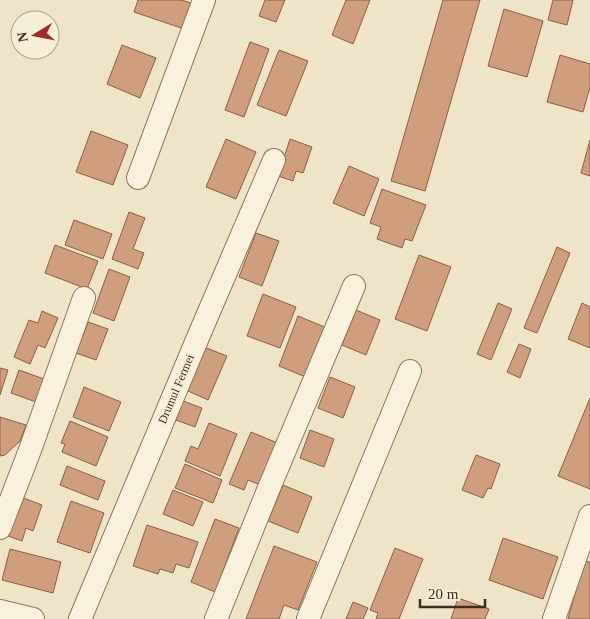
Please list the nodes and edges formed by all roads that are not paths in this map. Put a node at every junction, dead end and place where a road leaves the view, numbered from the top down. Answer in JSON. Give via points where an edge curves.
{"nodes":[{"id":1,"x":204,"y":0,"type":"edge"},
{"id":2,"x":274,"y":160,"type":"dead end"},
{"id":3,"x":138,"y":178,"type":"dead end"},
{"id":4,"x":354,"y":286,"type":"dead end"},
{"id":5,"x":84,"y":298,"type":"dead end"},
{"id":6,"x":410,"y":371,"type":"dead end"},
{"id":7,"x":590,"y":516,"type":"edge"},
{"id":8,"x":0,"y":528,"type":"edge"},
{"id":9,"x":0,"y":611,"type":"edge"},
{"id":10,"x":33,"y":619,"type":"edge"},
{"id":11,"x":80,"y":619,"type":"edge"},
{"id":12,"x":216,"y":619,"type":"edge"},
{"id":13,"x":308,"y":619,"type":"edge"},
{"id":14,"x":554,"y":619,"type":"edge"}],
"edges":[{"from":1,"to":3,"type":"street"},
{"from":2,"to":11,"type":"street","name":"Drumul Fermei"},
{"from":4,"to":12,"type":"street"},
{"from":5,"to":8,"type":"street"},
{"from":6,"to":13,"type":"street"},
{"from":7,"to":14,"type":"street"},
{"from":9,"to":10,"type":"street"}]}
